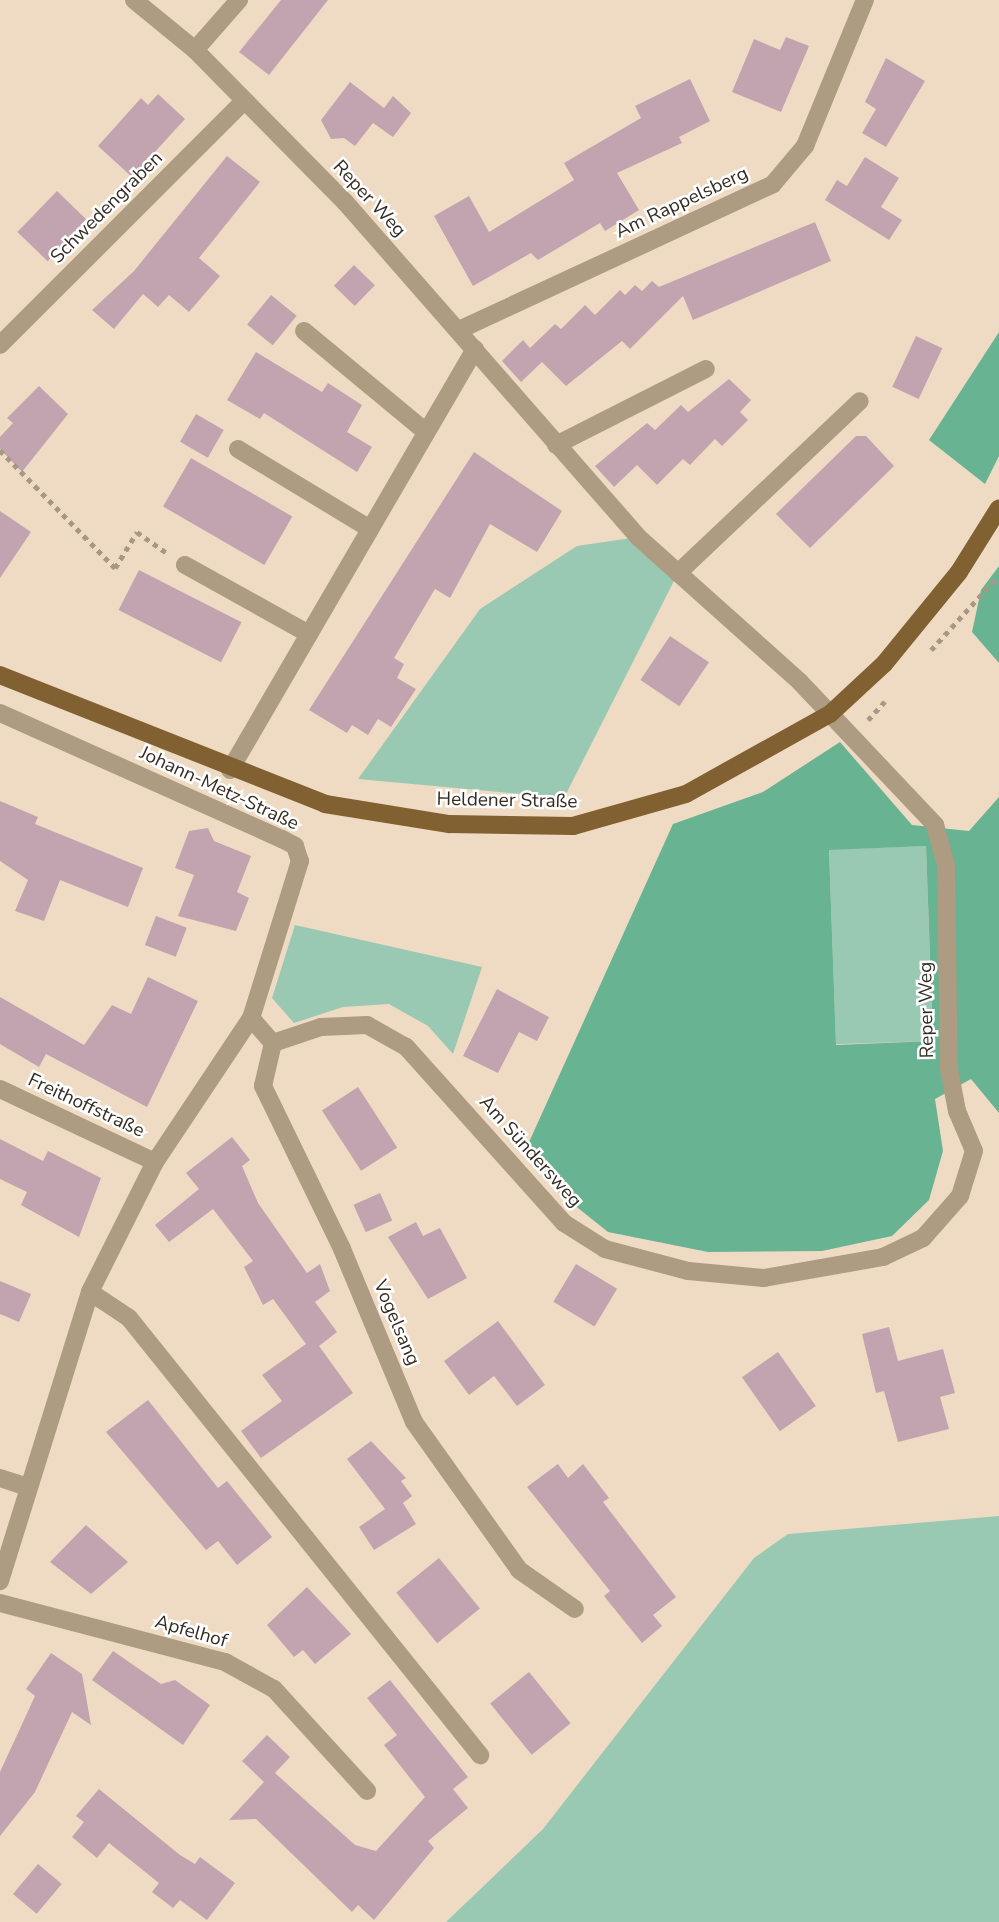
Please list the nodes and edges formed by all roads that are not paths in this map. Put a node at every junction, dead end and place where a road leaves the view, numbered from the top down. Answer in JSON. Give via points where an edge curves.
{"nodes":[{"id":1,"x":134,"y":0,"type":"edge"},
{"id":2,"x":239,"y":0,"type":"edge"},
{"id":3,"x":865,"y":0,"type":"edge"},
{"id":4,"x":195,"y":50,"type":"junction"},
{"id":5,"x":244,"y":101,"type":"junction"},
{"id":6,"x":459,"y":330,"type":"junction"},
{"id":7,"x":304,"y":331,"type":"dead end"},
{"id":8,"x":0,"y":345,"type":"edge"},
{"id":9,"x":475,"y":349,"type":"junction"},
{"id":10,"x":706,"y":369,"type":"dead end"},
{"id":11,"x":860,"y":401,"type":"dead end"},
{"id":12,"x":426,"y":432,"type":"junction"},
{"id":13,"x":556,"y":444,"type":"junction"},
{"id":14,"x":238,"y":449,"type":"dead end"},
{"id":15,"x":999,"y":508,"type":"edge"},
{"id":16,"x":370,"y":529,"type":"junction"},
{"id":17,"x":185,"y":565,"type":"road end"},
{"id":18,"x":678,"y":573,"type":"junction"},
{"id":19,"x":309,"y":634,"type":"junction"},
{"id":20,"x":0,"y":675,"type":"edge"},
{"id":21,"x":0,"y":713,"type":"edge"},
{"id":22,"x":830,"y":714,"type":"junction"},
{"id":23,"x":230,"y":770,"type":"junction"},
{"id":24,"x":250,"y":1018,"type":"junction"},
{"id":25,"x":273,"y":1043,"type":"junction"},
{"id":26,"x":0,"y":1089,"type":"edge"},
{"id":27,"x":974,"y":1151,"type":"joint"},
{"id":28,"x":155,"y":1162,"type":"junction"},
{"id":29,"x":90,"y":1292,"type":"junction"},
{"id":30,"x":0,"y":1478,"type":"edge"},
{"id":31,"x":27,"y":1487,"type":"junction"},
{"id":32,"x":6,"y":1532,"type":"edge"},
{"id":33,"x":0,"y":1581,"type":"edge"},
{"id":34,"x":0,"y":1603,"type":"edge"},
{"id":35,"x":575,"y":1609,"type":"dead end"},
{"id":36,"x":480,"y":1755,"type":"dead end"},
{"id":37,"x":367,"y":1791,"type":"dead end"}],
"edges":[{"from":1,"to":4,"type":"street","name":"Reper Weg"},
{"from":2,"to":4,"type":"street"},
{"from":3,"to":6,"type":"street","name":"Am Rappelsberg","via":[[805,146],[773,184]]},
{"from":4,"to":5,"type":"street","name":"Reper Weg"},
{"from":5,"to":6,"type":"street","name":"Reper Weg"},
{"from":5,"to":8,"type":"street","name":"Schwedengraben"},
{"from":6,"to":9,"type":"street","name":"Reper Weg"},
{"from":7,"to":12,"type":"street"},
{"from":9,"to":12,"type":"street"},
{"from":9,"to":13,"type":"street","name":"Reper Weg"},
{"from":10,"to":13,"type":"street"},
{"from":11,"to":18,"type":"street"},
{"from":12,"to":16,"type":"street"},
{"from":13,"to":18,"type":"street","name":"Reper Weg"},
{"from":14,"to":16,"type":"street"},
{"from":15,"to":22,"type":"main road","name":"Heldener Straße","via":[[959,572],[884,664]]},
{"from":16,"to":19,"type":"street"},
{"from":17,"to":19,"type":"street"},
{"from":18,"to":22,"type":"street","name":"Reper Weg"},
{"from":19,"to":23,"type":"street"},
{"from":20,"to":23,"type":"main road","name":"Heldener Straße"},
{"from":21,"to":24,"type":"street","name":"Johann-Metz-Straße","via":[[295,846],[300,861]]},
{"from":22,"to":23,"type":"main road","name":"Heldener Straße","via":[[686,794],[573,826],[449,824],[325,804]]},
{"from":22,"to":27,"type":"street","name":"Reper Weg","via":[[935,825],[946,865],[949,1069],[957,1111]]},
{"from":24,"to":25,"type":"street"},
{"from":24,"to":28,"type":"street"},
{"from":25,"to":27,"type":"street","name":"Am Sündersweg","via":[[321,1027],[377,1030],[406,1047],[564,1223],[605,1250],[688,1271],[764,1278],[883,1258],[923,1238],[953,1204]]},
{"from":25,"to":35,"type":"street","name":"Vogelsang","via":[[263,1086],[342,1249],[414,1422],[519,1570]]},
{"from":26,"to":28,"type":"street","name":"Freithoffstraße"},
{"from":28,"to":29,"type":"street"},
{"from":29,"to":31,"type":"street"},
{"from":29,"to":36,"type":"street","via":[[129,1318]]},
{"from":30,"to":31,"type":"street"},
{"from":31,"to":32,"type":"street"},
{"from":32,"to":33,"type":"street"},
{"from":34,"to":37,"type":"street","name":"Apfelhof","via":[[225,1662],[274,1689]]}]}
